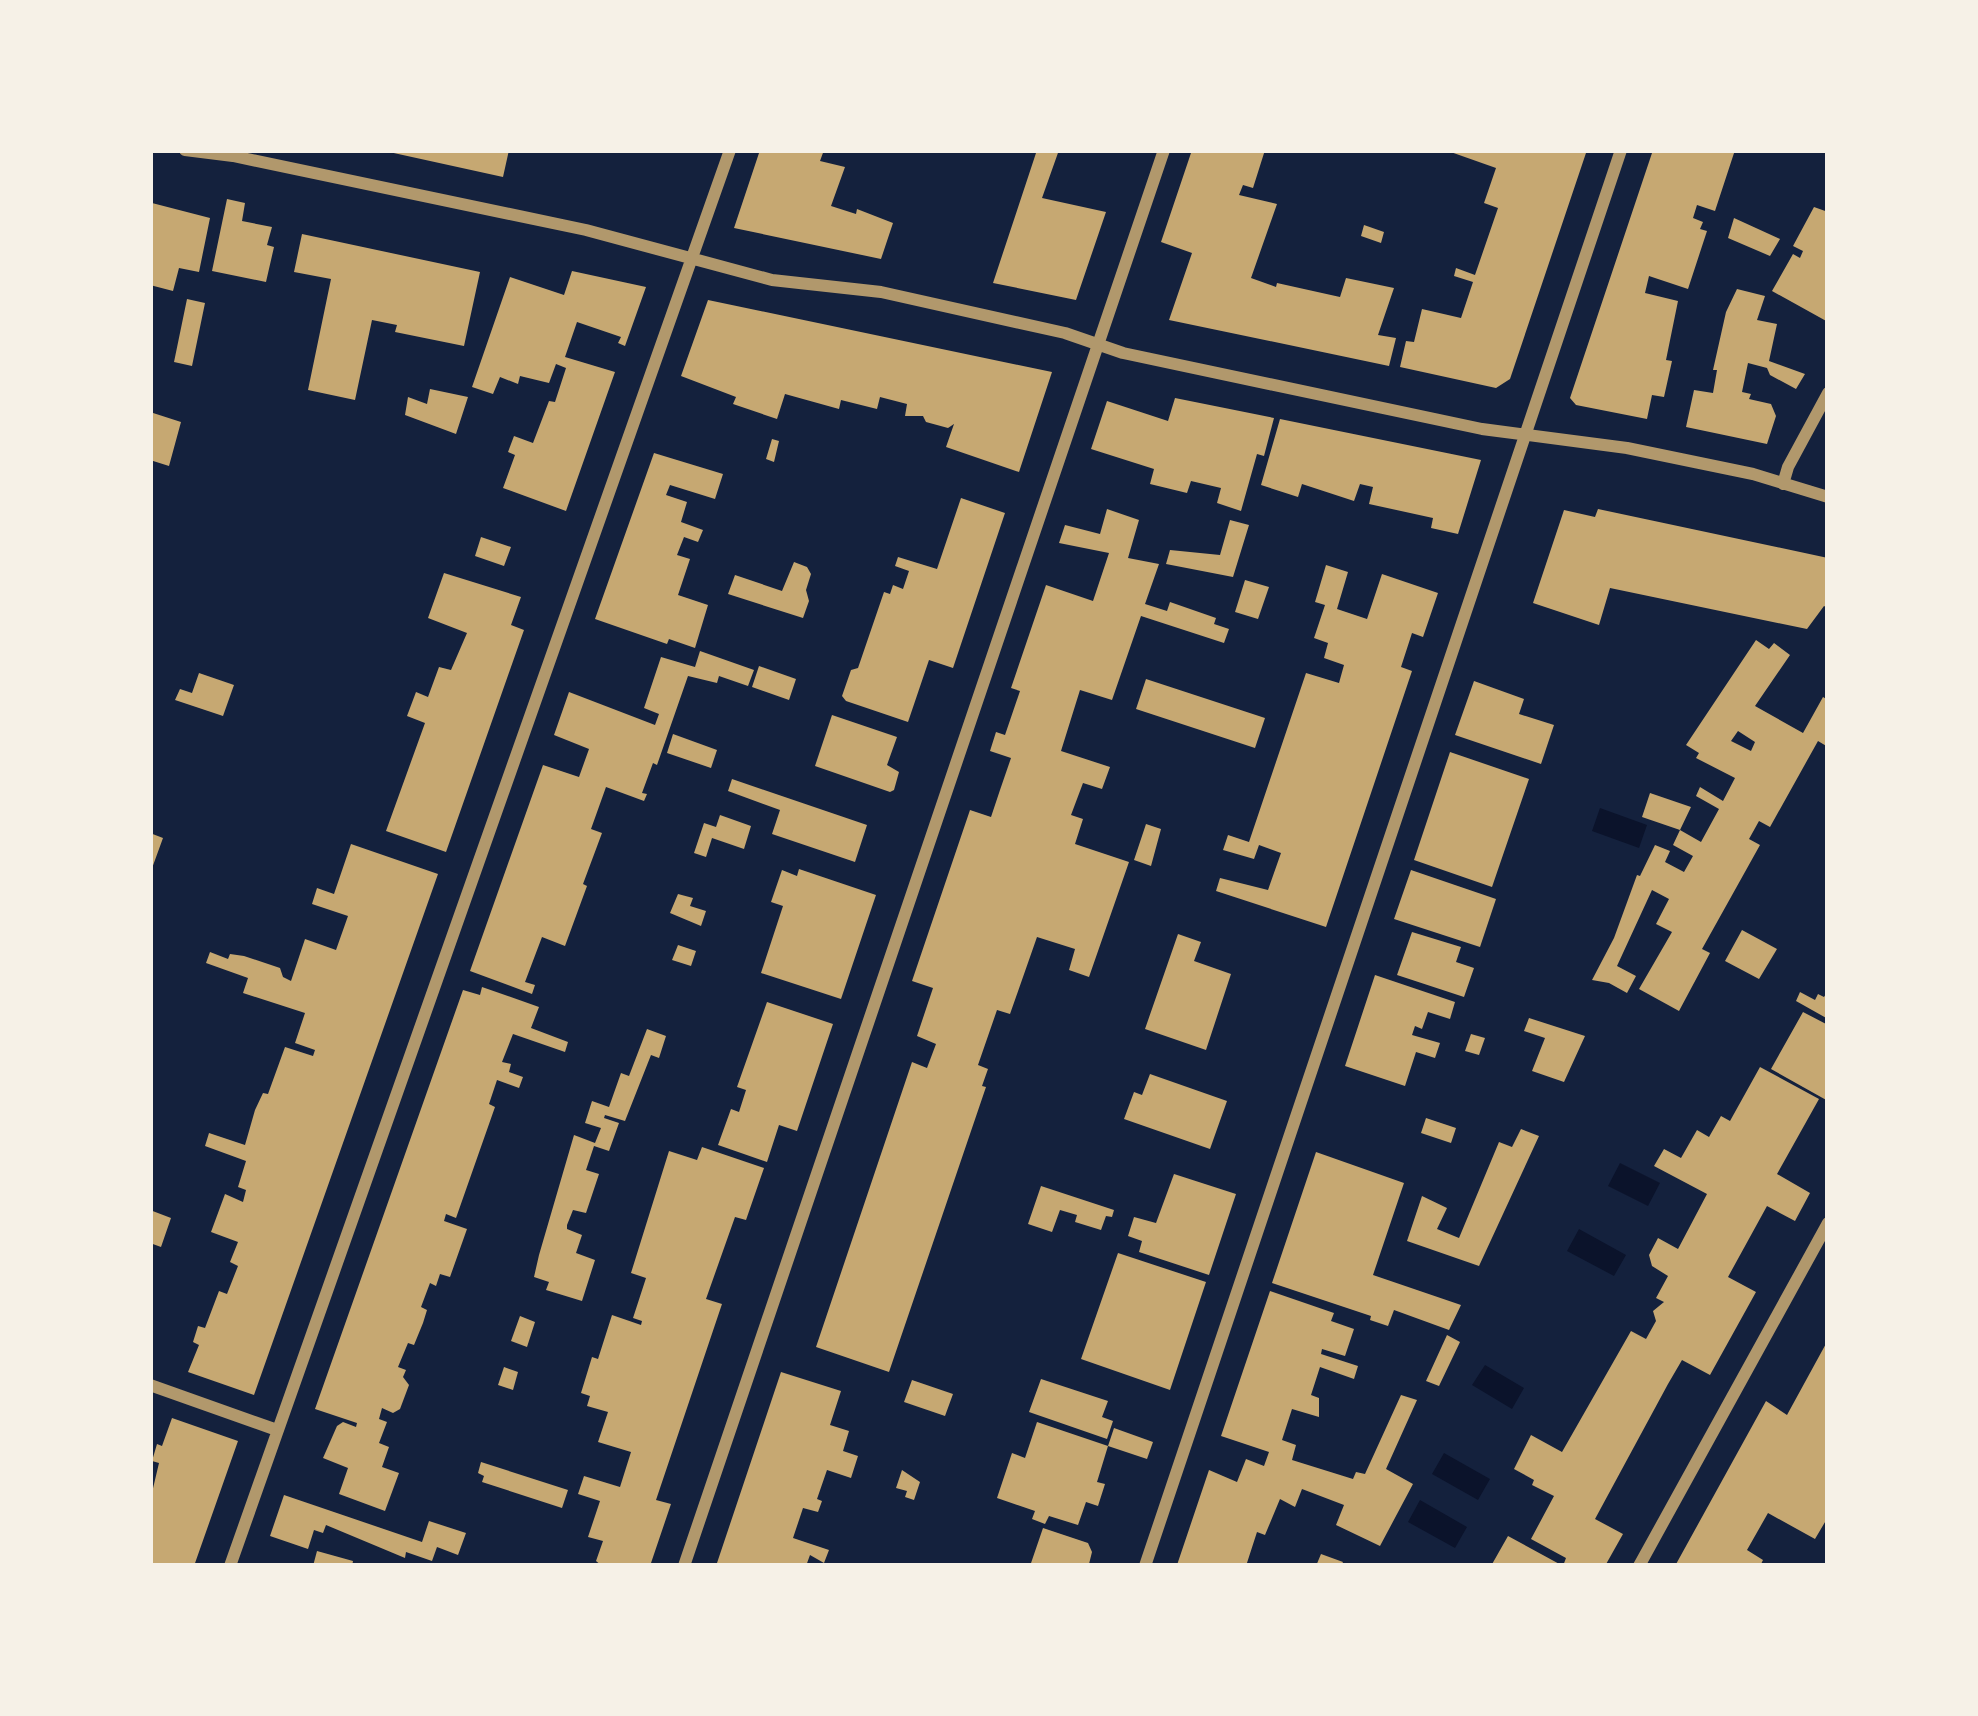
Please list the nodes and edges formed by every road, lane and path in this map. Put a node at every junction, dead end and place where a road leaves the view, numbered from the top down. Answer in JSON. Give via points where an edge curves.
{"nodes":[{"id":1,"x":185,"y":150,"type":"edge"},
{"id":2,"x":730,"y":150,"type":"edge"},
{"id":3,"x":1163,"y":150,"type":"edge"},
{"id":4,"x":1621,"y":150,"type":"edge"},
{"id":5,"x":694,"y":259,"type":"junction"},
{"id":6,"x":1098,"y":344,"type":"junction"},
{"id":7,"x":1828,"y":393,"type":"edge"},
{"id":8,"x":1526,"y":434,"type":"junction"},
{"id":9,"x":1783,"y":484,"type":"junction"},
{"id":10,"x":1828,"y":497,"type":"edge"},
{"id":11,"x":1828,"y":1223,"type":"edge"},
{"id":12,"x":150,"y":1385,"type":"edge"},
{"id":13,"x":277,"y":1430,"type":"junction"},
{"id":14,"x":230,"y":1566,"type":"edge"},
{"id":15,"x":684,"y":1566,"type":"edge"},
{"id":16,"x":1144,"y":1566,"type":"edge"},
{"id":17,"x":1639,"y":1566,"type":"edge"}],
"edges":[{"from":1,"to":5,"type":"street"},
{"from":2,"to":5,"type":"street"},
{"from":3,"to":6,"type":"street"},
{"from":4,"to":8,"type":"street"},
{"from":5,"to":6,"type":"street","via":[[772,280],[881,292]]},
{"from":5,"to":13,"type":"street"},
{"from":6,"to":8,"type":"street"},
{"from":6,"to":15,"type":"street"},
{"from":7,"to":9,"type":"street"},
{"from":8,"to":9,"type":"street"},
{"from":8,"to":16,"type":"street"},
{"from":9,"to":10,"type":"street"},
{"from":11,"to":17,"type":"street"},
{"from":12,"to":13,"type":"street"},
{"from":13,"to":14,"type":"street"}]}
